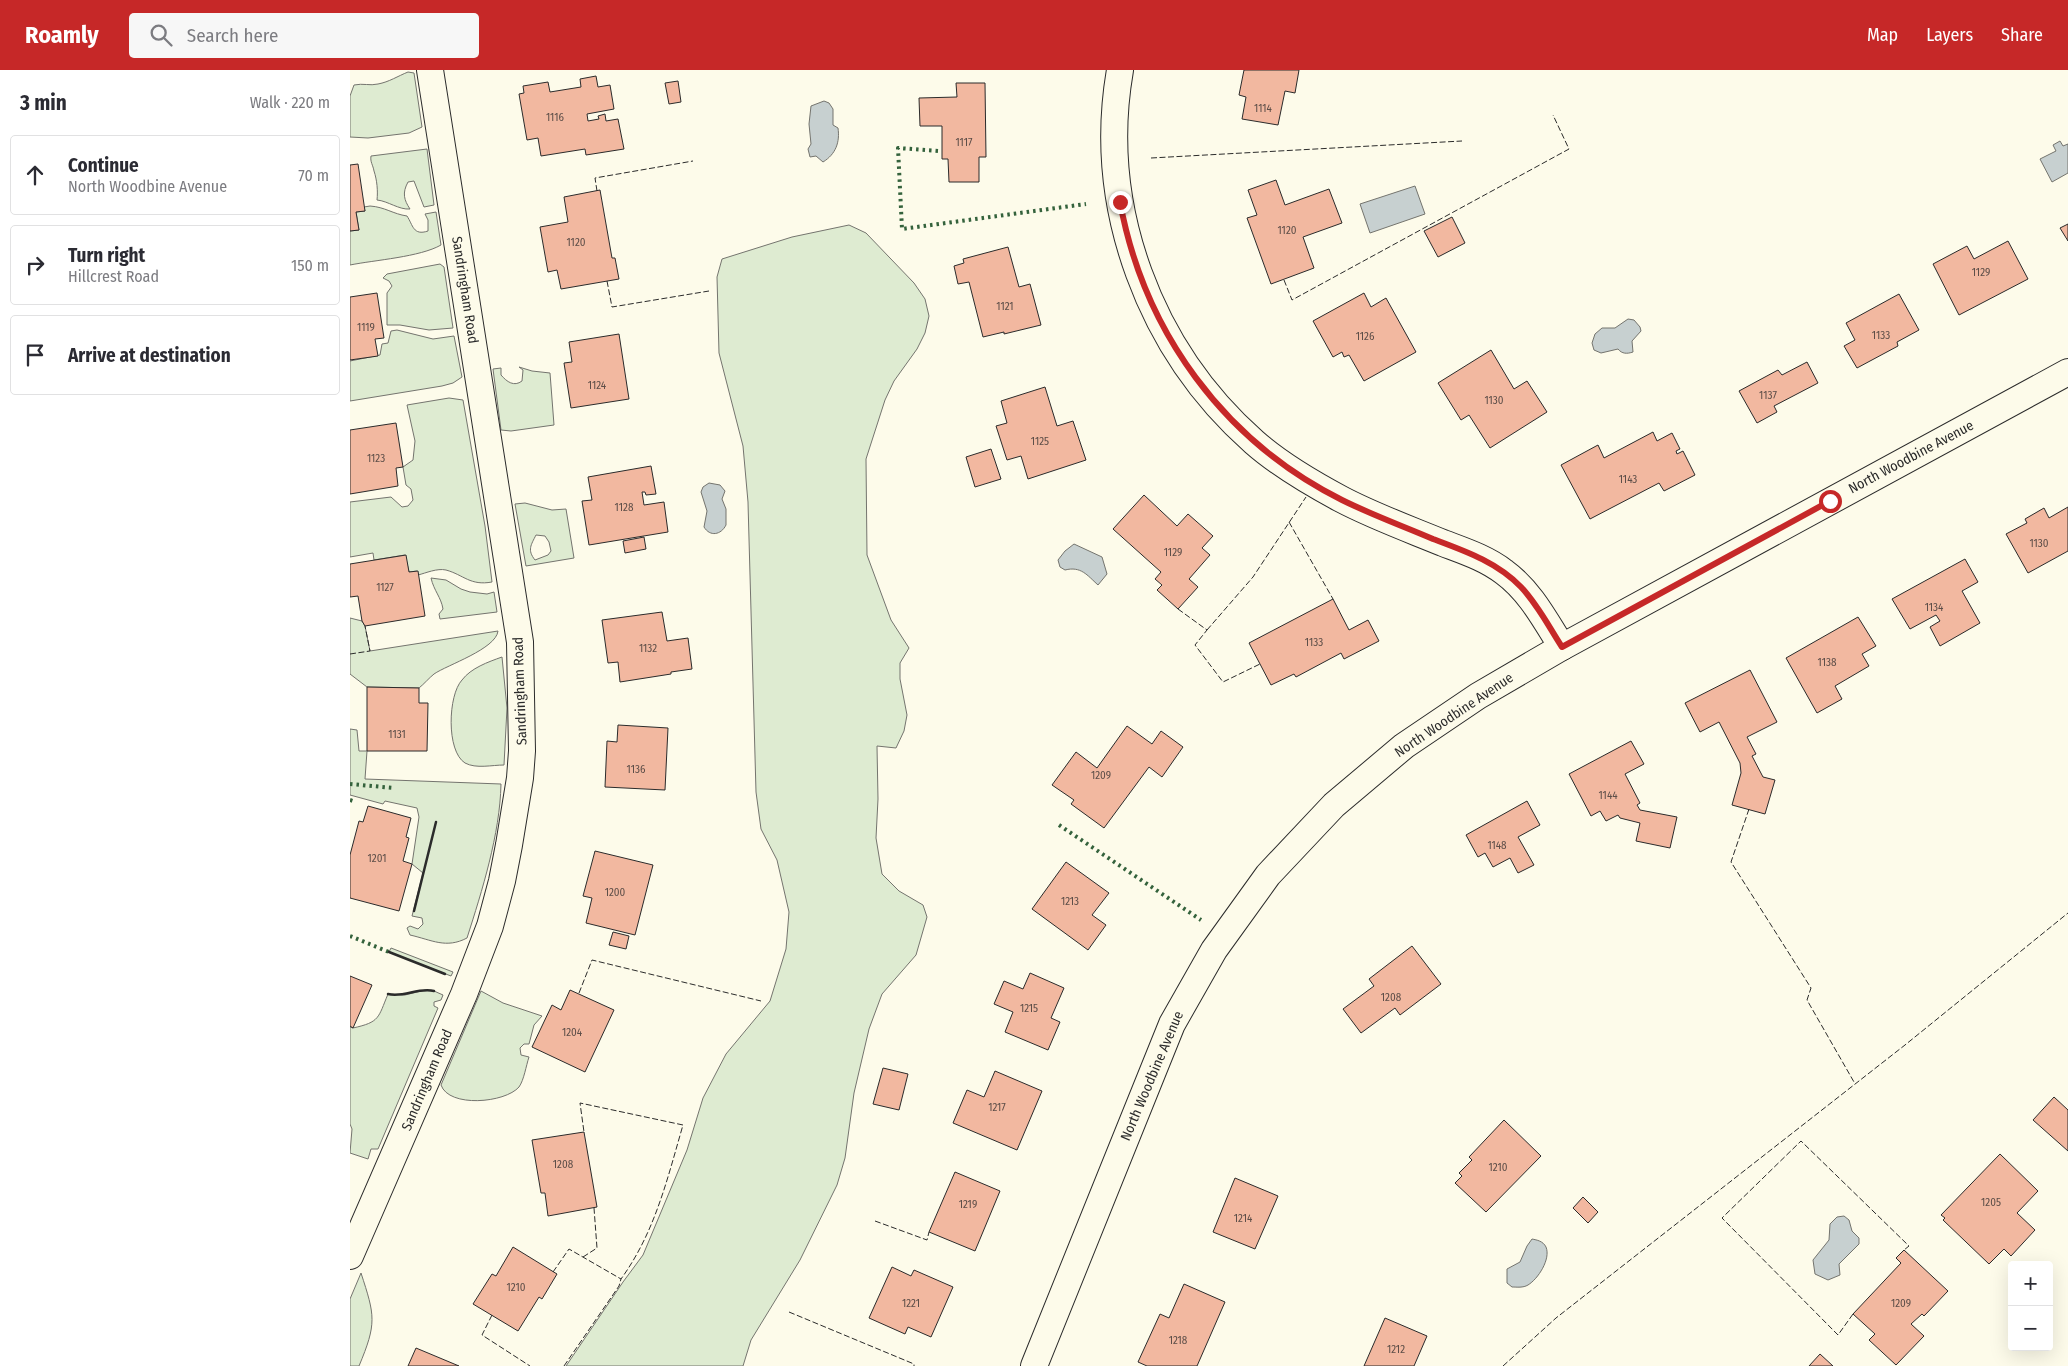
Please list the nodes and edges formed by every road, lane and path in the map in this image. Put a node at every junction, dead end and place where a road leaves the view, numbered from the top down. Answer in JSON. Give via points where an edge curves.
{"nodes":[{"id":1,"x":430,"y":70,"type":"edge"},
{"id":2,"x":1120,"y":70,"type":"edge"},
{"id":3,"x":2068,"y":372,"type":"edge"},
{"id":4,"x":1562,"y":647,"type":"junction"},
{"id":5,"x":350,"y":1256,"type":"edge"},
{"id":6,"x":1034,"y":1366,"type":"edge"}],
"edges":[{"from":1,"to":5,"type":"street","name":"Sandringham Road","via":[[520,642],[522,751],[509,845],[490,926],[464,994]]},
{"from":2,"to":4,"type":"street","via":[[1114,125],[1118,195],[1126,231],[1149,299],[1185,365],[1256,444],[1312,483],[1376,516],[1483,558],[1504,572],[1537,606]]},
{"from":3,"to":4,"type":"street","name":"North Woodbine Avenue"},
{"from":4,"to":6,"type":"street","name":"North Woodbine Avenue","via":[[1478,696],[1404,746],[1334,805],[1268,876],[1214,950],[1172,1024]]}]}
